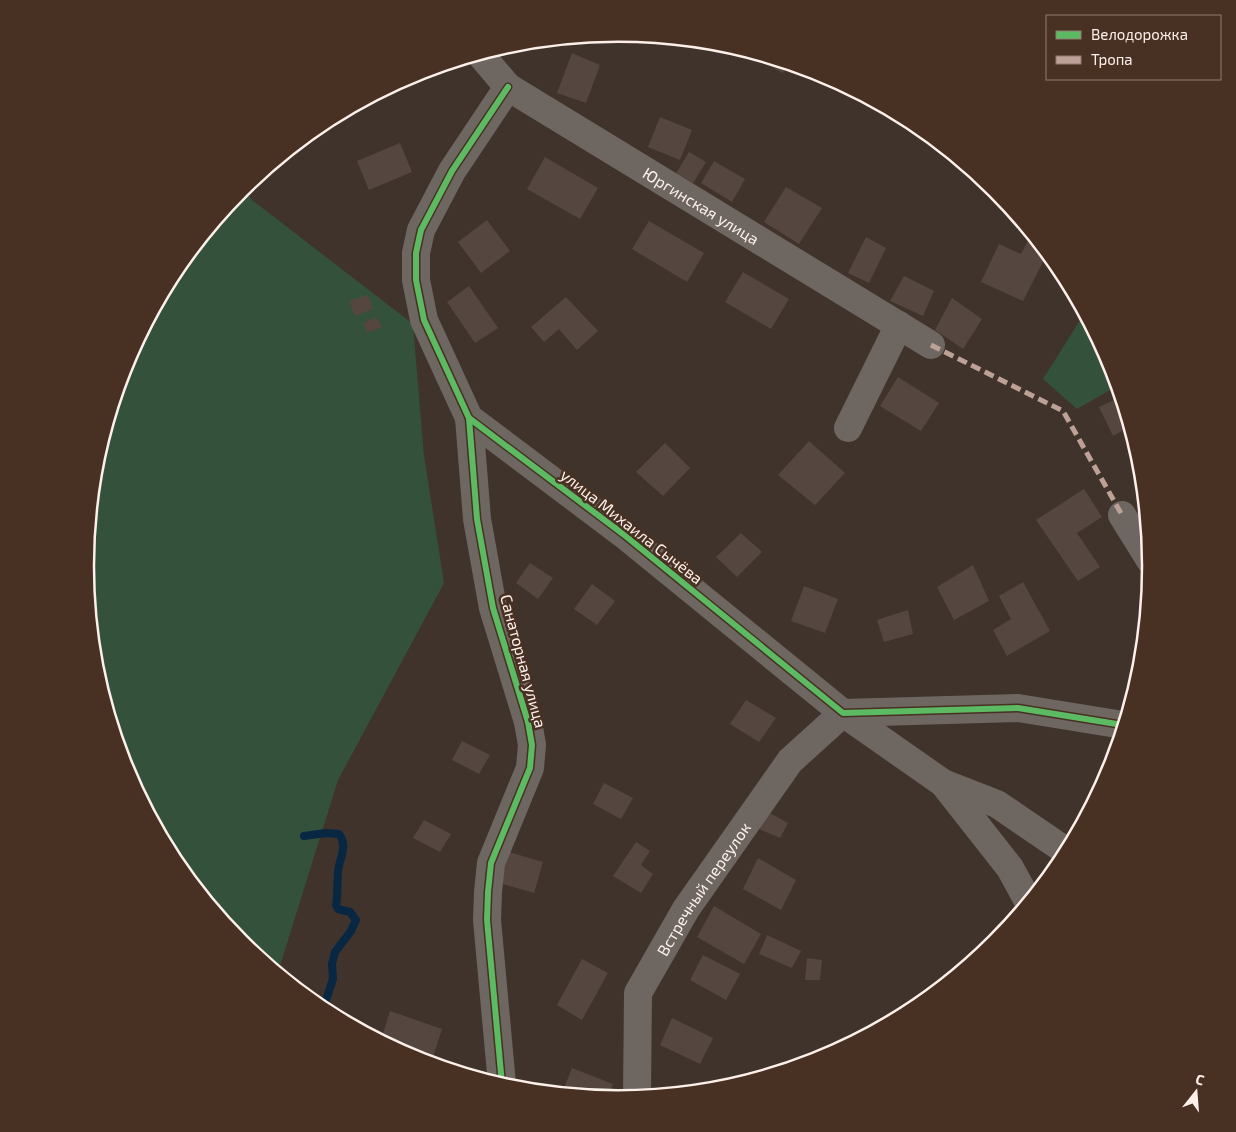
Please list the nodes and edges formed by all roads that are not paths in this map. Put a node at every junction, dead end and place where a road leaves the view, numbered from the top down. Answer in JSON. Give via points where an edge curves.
{"nodes":[{"id":1,"x":485,"y":60,"type":"edge"},
{"id":2,"x":508,"y":87,"type":"junction"},
{"id":3,"x":899,"y":325,"type":"junction"},
{"id":4,"x":931,"y":344,"type":"dead end"},
{"id":5,"x":469,"y":418,"type":"junction"},
{"id":6,"x":848,"y":428,"type":"dead end"},
{"id":7,"x":1122,"y":515,"type":"dead end"},
{"id":8,"x":1141,"y":545,"type":"edge"},
{"id":9,"x":843,"y":713,"type":"junction"},
{"id":10,"x":1117,"y":725,"type":"edge"},
{"id":11,"x":943,"y":782,"type":"junction"},
{"id":12,"x":1059,"y":847,"type":"edge"},
{"id":13,"x":1025,"y":895,"type":"edge"},
{"id":14,"x":501,"y":1076,"type":"edge"},
{"id":15,"x":637,"y":1089,"type":"edge"}],
"edges":[{"from":1,"to":2,"type":"street","name":"Юргинская улица"},
{"from":2,"to":3,"type":"street","name":"Юргинская улица"},
{"from":2,"to":5,"type":"street","name":"улица Михаила Сычёва","via":[[452,172],[421,230],[416,252],[416,280],[424,320]]},
{"from":3,"to":4,"type":"street","name":"Юргинская улица"},
{"from":3,"to":6,"type":"street"},
{"from":5,"to":9,"type":"street","name":"улица Михаила Сычёва","via":[[623,534]]},
{"from":5,"to":14,"type":"street","name":"Санаторная улица","via":[[477,519],[493,608],[532,745],[530,768],[491,864],[488,892]]},
{"from":7,"to":8,"type":"street"},
{"from":9,"to":10,"type":"street","via":[[1018,708]]},
{"from":9,"to":11,"type":"street","name":"улица Михаила Сычёва"},
{"from":9,"to":15,"type":"street","name":"Встречный переулок","via":[[790,761],[686,909],[638,993]]},
{"from":11,"to":12,"type":"street","via":[[997,804]]},
{"from":11,"to":13,"type":"street","via":[[1010,868]]}]}
